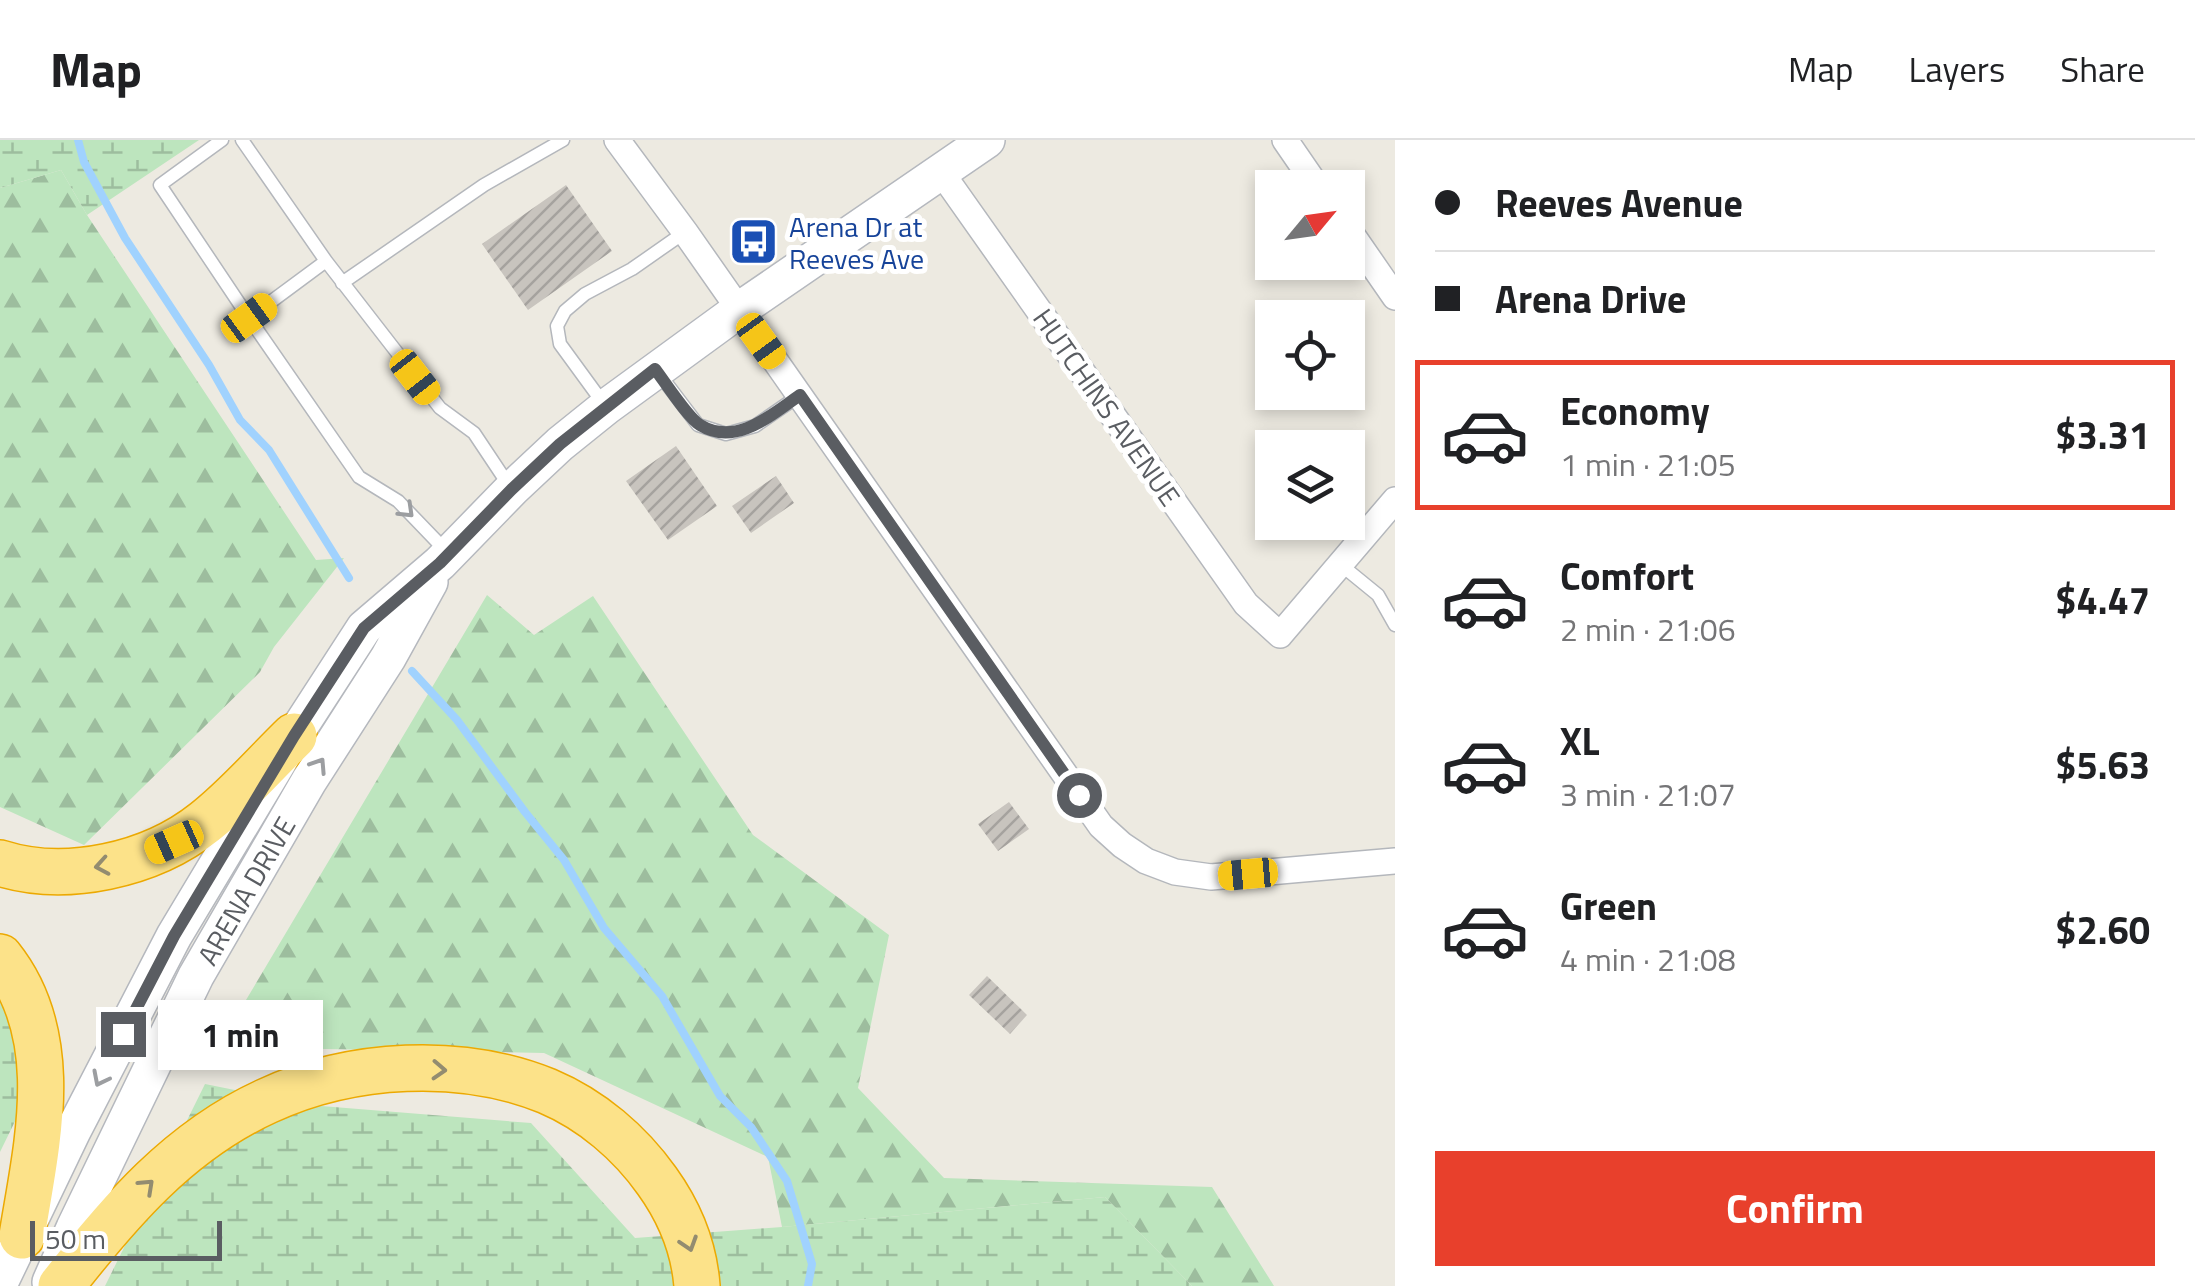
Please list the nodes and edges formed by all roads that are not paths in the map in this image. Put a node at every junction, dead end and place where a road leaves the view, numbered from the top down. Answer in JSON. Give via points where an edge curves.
{"nodes":[{"id":1,"x":222,"y":140,"type":"edge"},
{"id":2,"x":242,"y":140,"type":"edge"},
{"id":3,"x":563,"y":140,"type":"edge"},
{"id":4,"x":617,"y":140,"type":"edge"},
{"id":5,"x":987,"y":140,"type":"edge"},
{"id":6,"x":1285,"y":140,"type":"edge"},
{"id":7,"x":1306,"y":170,"type":"edge"},
{"id":8,"x":941,"y":172,"type":"junction"},
{"id":9,"x":686,"y":232,"type":"junction"},
{"id":10,"x":1365,"y":254,"type":"edge"},
{"id":11,"x":326,"y":261,"type":"junction"},
{"id":12,"x":342,"y":283,"type":"junction"},
{"id":13,"x":1395,"y":297,"type":"edge"},
{"id":14,"x":739,"y":310,"type":"junction"},
{"id":15,"x":249,"y":318,"type":"junction"},
{"id":16,"x":655,"y":369,"type":"junction"},
{"id":17,"x":800,"y":395,"type":"junction"},
{"id":18,"x":606,"y":406,"type":"junction"},
{"id":19,"x":512,"y":489,"type":"junction"},
{"id":20,"x":1395,"y":500,"type":"edge"},
{"id":21,"x":444,"y":558,"type":"junction"},
{"id":22,"x":1340,"y":564,"type":"junction"},
{"id":23,"x":1395,"y":626,"type":"edge"},
{"id":24,"x":294,"y":736,"type":"junction"},
{"id":25,"x":1395,"y":861,"type":"edge"},
{"id":26,"x":0,"y":863,"type":"edge"},
{"id":27,"x":0,"y":956,"type":"edge"},
{"id":28,"x":22,"y":1236,"type":"junction"},
{"id":29,"x":0,"y":1283,"type":"edge"},
{"id":30,"x":48,"y":1286,"type":"edge"},
{"id":31,"x":60,"y":1286,"type":"edge"},
{"id":32,"x":697,"y":1286,"type":"edge"}],
"edges":[{"from":1,"to":15,"type":"lane","via":[[160,185]]},
{"from":2,"to":11,"type":"lane"},
{"from":3,"to":12,"type":"lane","via":[[484,184]]},
{"from":4,"to":9,"type":"street"},
{"from":5,"to":8,"type":"main road","name":"ARENA DRIVE"},
{"from":6,"to":7,"type":"street"},
{"from":8,"to":14,"type":"main road","name":"ARENA DRIVE"},
{"from":8,"to":22,"type":"street","name":"HUTCHINS AVENUE","via":[[1246,604],[1280,635]]},
{"from":9,"to":14,"type":"street"},
{"from":9,"to":18,"type":"lane","via":[[565,310],[560,344]]},
{"from":10,"to":13,"type":"street"},
{"from":11,"to":12,"type":"lane"},
{"from":11,"to":15,"type":"lane"},
{"from":12,"to":19,"type":"lane","via":[[440,408],[474,433]]},
{"from":14,"to":16,"type":"main road","name":"ARENA DRIVE"},
{"from":14,"to":17,"type":"street"},
{"from":15,"to":21,"type":"lane","one_way":true,"via":[[359,477],[398,502]]},
{"from":16,"to":17,"type":"lane","via":[[698,424],[726,434],[755,426]]},
{"from":16,"to":18,"type":"main road","name":"ARENA DRIVE"},
{"from":17,"to":25,"type":"street","via":[[1101,826],[1122,845],[1175,872],[1211,877]]},
{"from":18,"to":19,"type":"main road","name":"ARENA DRIVE"},
{"from":19,"to":21,"type":"main road","name":"ARENA DRIVE"},
{"from":20,"to":22,"type":"street"},
{"from":21,"to":24,"type":"main road","name":"ARENA DRIVE","via":[[364,628]]},
{"from":30,"to":21,"type":"main road","name":"ARENA DRIVE","one_way":true,"via":[[196,976]]},
{"from":22,"to":23,"type":"lane","via":[[1378,596]]},
{"from":24,"to":26,"type":"highway","one_way":true,"via":[[206,822],[161,848],[94,869]]},
{"from":24,"to":28,"type":"main road","name":"ARENA DRIVE","one_way":true,"via":[[174,936]]},
{"from":27,"to":28,"type":"highway","via":[[28,1003],[41,1074]]},
{"from":28,"to":29,"type":"main road","name":"ARENA DRIVE"},
{"from":31,"to":32,"type":"highway","one_way":true,"via":[[140,1191],[229,1120],[312,1084],[415,1069],[506,1078],[580,1108],[617,1135],[669,1197],[688,1238]]}]}
